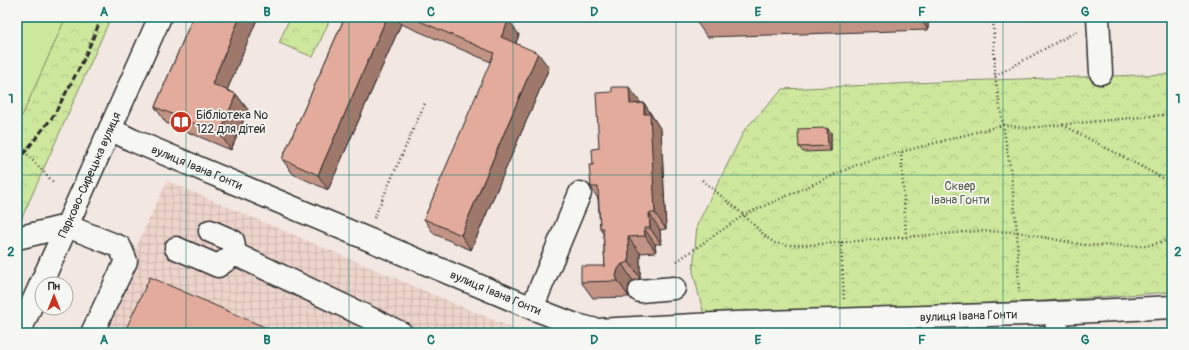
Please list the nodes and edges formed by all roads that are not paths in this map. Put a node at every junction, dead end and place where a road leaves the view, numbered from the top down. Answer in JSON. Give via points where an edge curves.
{"nodes":[{"id":1,"x":160,"y":17,"type":"edge"},
{"id":2,"x":1098,"y":18,"type":"edge"},
{"id":3,"x":1101,"y":73,"type":"dead end"},
{"id":4,"x":110,"y":129,"type":"junction"},
{"id":5,"x":580,"y":193,"type":"dead end"},
{"id":6,"x":67,"y":226,"type":"junction"},
{"id":7,"x":210,"y":230,"type":"dead end"},
{"id":8,"x":17,"y":238,"type":"edge"},
{"id":9,"x":176,"y":248,"type":"dead end"},
{"id":10,"x":235,"y":254,"type":"junction"},
{"id":11,"x":674,"y":288,"type":"dead end"},
{"id":12,"x":640,"y":291,"type":"dead end"},
{"id":13,"x":1172,"y":307,"type":"edge"},
{"id":14,"x":532,"y":308,"type":"junction"},
{"id":15,"x":1057,"y":323,"type":"edge"},
{"id":16,"x":735,"y":328,"type":"edge"},
{"id":17,"x":19,"y":333,"type":"edge"},
{"id":18,"x":92,"y":333,"type":"edge"},
{"id":19,"x":402,"y":333,"type":"edge"}],
"edges":[{"from":1,"to":4,"type":"street","name":"Парково-Сирецька вулиця"},
{"from":2,"to":3,"type":"street"},
{"from":4,"to":6,"type":"street","name":"Парково-Сирецька вулиця"},
{"from":4,"to":14,"type":"street","name":"вулиця Івана Гонти"},
{"from":5,"to":14,"type":"street"},
{"from":6,"to":8,"type":"street"},
{"from":6,"to":17,"type":"street","name":"Парково-Сирецька вулиця"},
{"from":6,"to":18,"type":"street","via":[[120,247],[126,261]]},
{"from":7,"to":10,"type":"street","via":[[233,241]]},
{"from":9,"to":10,"type":"street","via":[[218,266]]},
{"from":10,"to":19,"type":"street"},
{"from":11,"to":12,"type":"street"},
{"from":13,"to":15,"type":"street","name":"вулиця Івана Гонти"},
{"from":14,"to":16,"type":"street","name":"вулиця Івана Гонти","via":[[572,324],[596,330]]},
{"from":15,"to":16,"type":"street","name":"вулиця Івана Гонти"}]}
